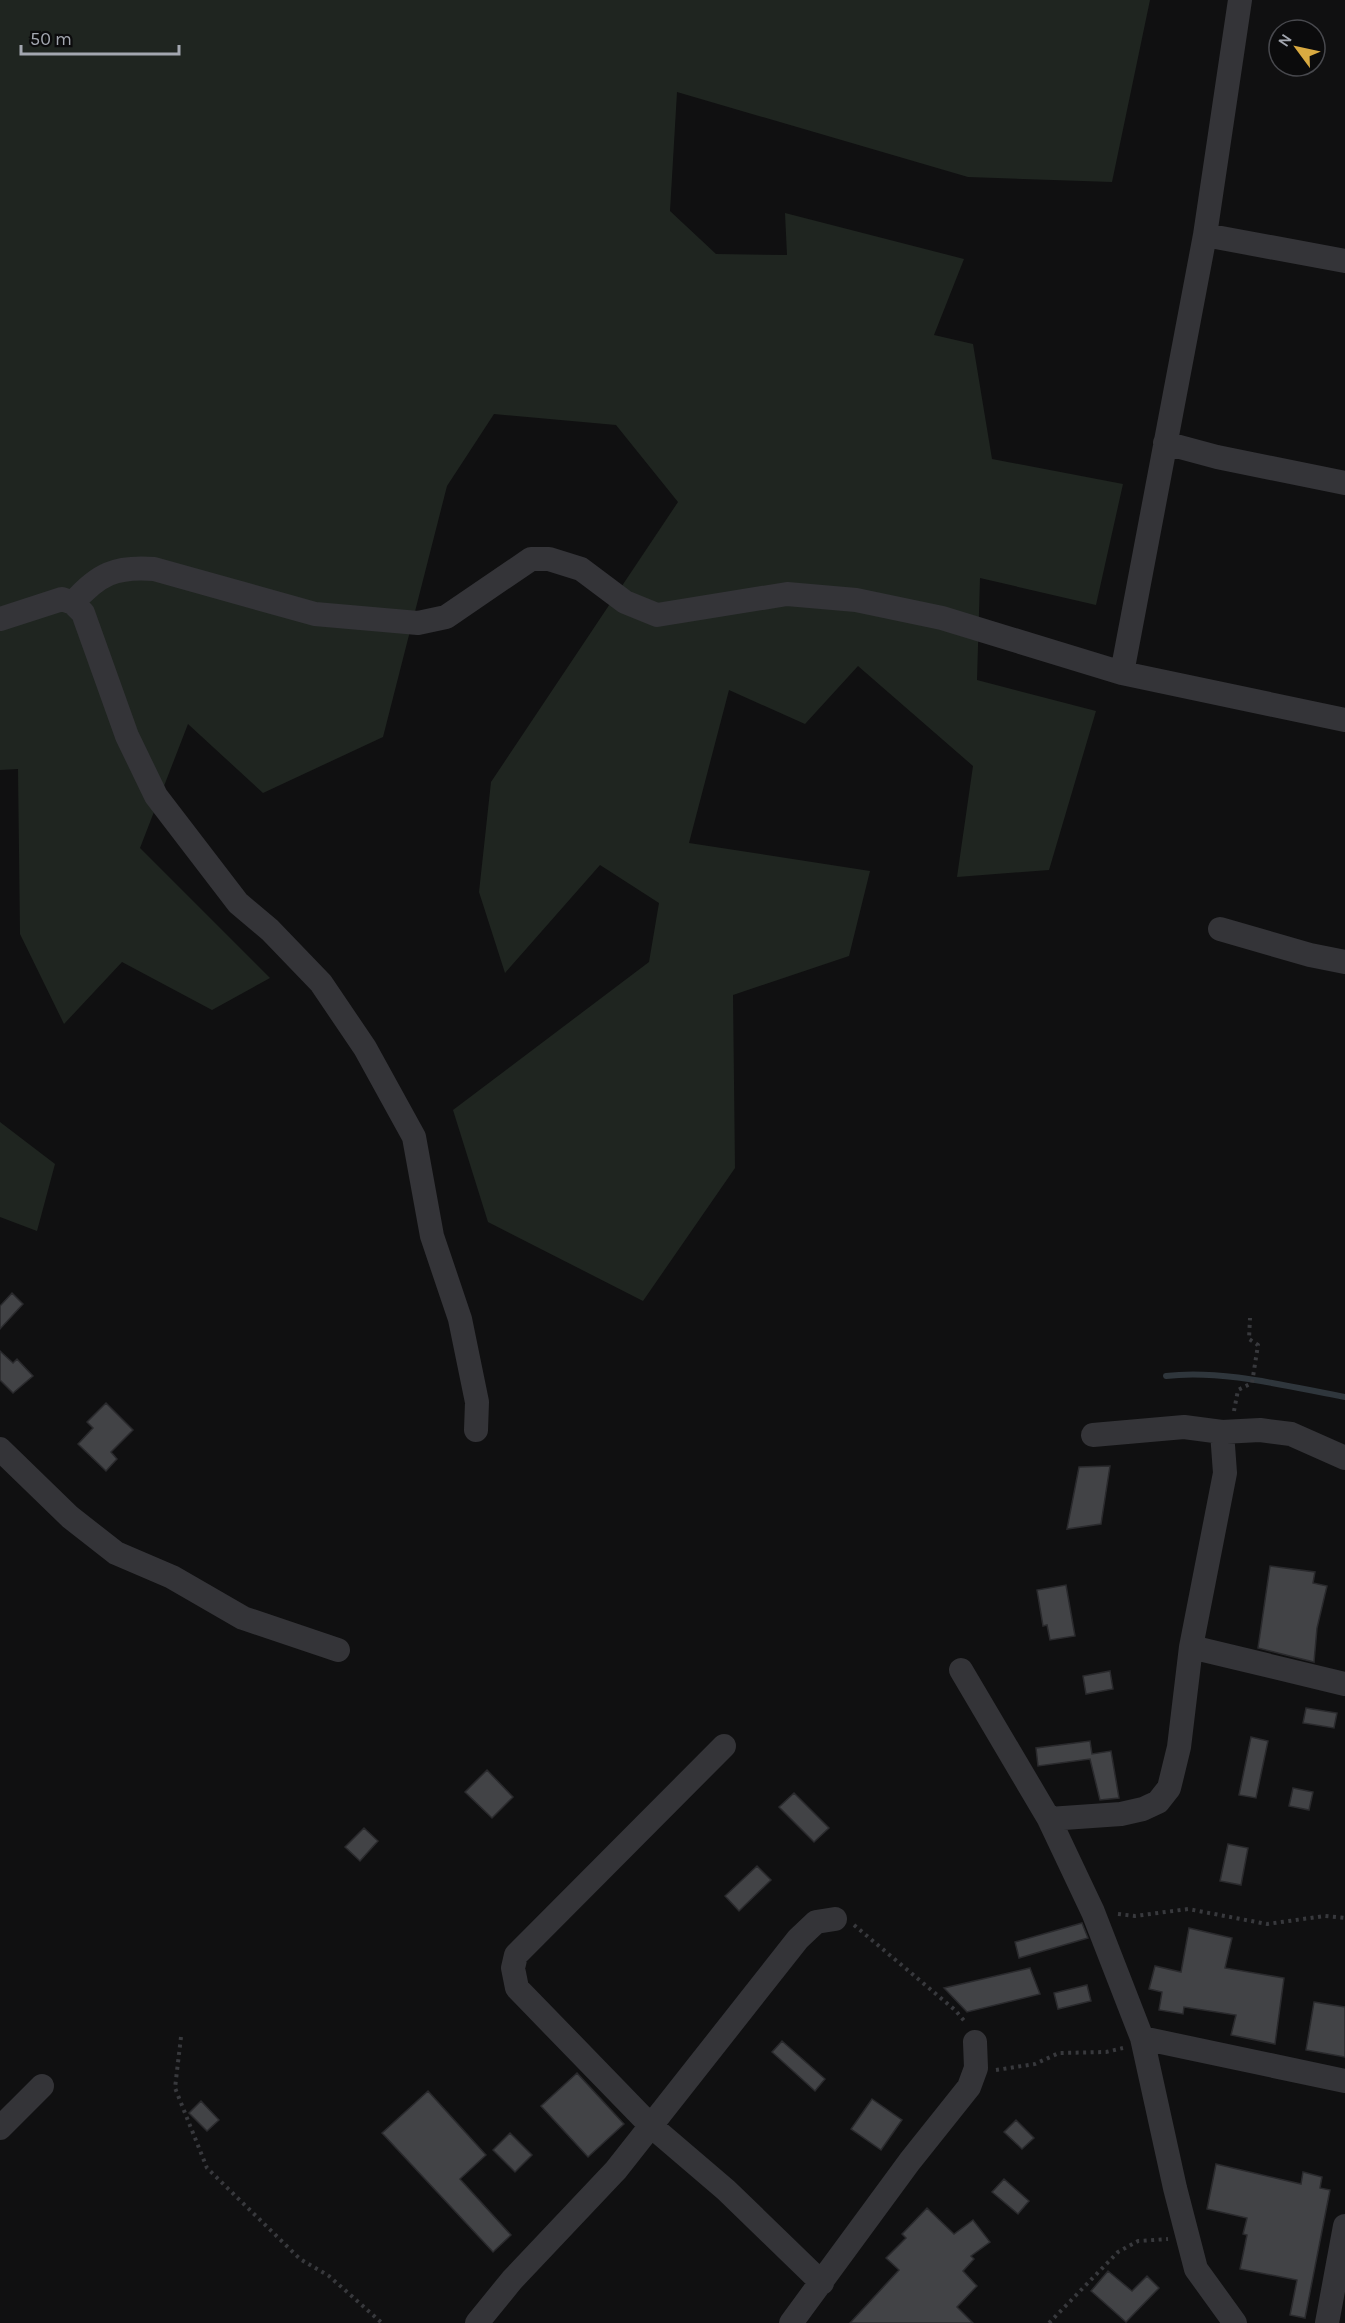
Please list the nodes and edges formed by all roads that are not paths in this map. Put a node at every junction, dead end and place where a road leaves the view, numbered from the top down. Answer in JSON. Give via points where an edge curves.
{"nodes":[{"id":1,"x":1240,"y":0,"type":"edge"},
{"id":2,"x":1204,"y":235,"type":"junction"},
{"id":3,"x":1345,"y":261,"type":"edge"},
{"id":4,"x":1165,"y":443,"type":"junction"},
{"id":5,"x":1345,"y":483,"type":"edge"},
{"id":6,"x":73,"y":603,"type":"junction"},
{"id":7,"x":0,"y":619,"type":"edge"},
{"id":8,"x":1122,"y":673,"type":"junction"},
{"id":9,"x":1345,"y":720,"type":"edge"},
{"id":10,"x":1220,"y":929,"type":"dead end"},
{"id":11,"x":1345,"y":962,"type":"edge"},
{"id":12,"x":476,"y":1430,"type":"dead end"},
{"id":13,"x":1222,"y":1432,"type":"junction"},
{"id":14,"x":1093,"y":1435,"type":"dead end"},
{"id":15,"x":0,"y":1449,"type":"edge"},
{"id":16,"x":1345,"y":1458,"type":"edge"},
{"id":17,"x":1191,"y":1647,"type":"junction"},
{"id":18,"x":338,"y":1650,"type":"dead end"},
{"id":19,"x":961,"y":1670,"type":"dead end"},
{"id":20,"x":1345,"y":1684,"type":"edge"},
{"id":21,"x":724,"y":1746,"type":"dead end"},
{"id":22,"x":1049,"y":1819,"type":"junction"},
{"id":23,"x":835,"y":1919,"type":"road end"},
{"id":24,"x":1142,"y":2038,"type":"junction"},
{"id":25,"x":975,"y":2042,"type":"road end"},
{"id":26,"x":1345,"y":2081,"type":"edge"},
{"id":27,"x":42,"y":2086,"type":"dead end"},
{"id":28,"x":650,"y":2125,"type":"junction"},
{"id":29,"x":0,"y":2128,"type":"edge"},
{"id":30,"x":1345,"y":2226,"type":"edge"},
{"id":31,"x":822,"y":2283,"type":"junction"},
{"id":32,"x":477,"y":2323,"type":"edge"},
{"id":33,"x":791,"y":2323,"type":"edge"},
{"id":34,"x":1235,"y":2323,"type":"edge"},
{"id":35,"x":1327,"y":2323,"type":"edge"}],
"edges":[{"from":1,"to":2,"type":"street"},
{"from":2,"to":3,"type":"street"},
{"from":2,"to":4,"type":"street"},
{"from":4,"to":5,"type":"street"},
{"from":4,"to":8,"type":"street"},
{"from":6,"to":7,"type":"street","via":[[62,599],[48,602]]},
{"from":6,"to":8,"type":"street","via":[[108,574],[126,567],[154,569],[315,614],[418,623],[446,617],[531,559],[549,559],[581,569],[625,602],[657,615],[787,594],[856,600],[942,618]]},
{"from":6,"to":12,"type":"street","via":[[83,613],[127,736],[156,795],[238,903],[321,983],[365,1048],[414,1137],[432,1236],[460,1319],[477,1402]]},
{"from":8,"to":9,"type":"street"},
{"from":10,"to":11,"type":"street"},
{"from":13,"to":14,"type":"street","via":[[1184,1428]]},
{"from":13,"to":16,"type":"street","via":[[1260,1430],[1291,1434]]},
{"from":13,"to":17,"type":"street","via":[[1225,1473]]},
{"from":15,"to":18,"type":"street","via":[[70,1517],[116,1553],[172,1577],[243,1618]]},
{"from":17,"to":20,"type":"street"},
{"from":17,"to":22,"type":"street","via":[[1179,1747],[1169,1788],[1158,1802],[1121,1814]]},
{"from":19,"to":22,"type":"street"},
{"from":21,"to":28,"type":"street","via":[[516,1955],[513,1968],[517,1988]]},
{"from":22,"to":24,"type":"street","via":[[1093,1912]]},
{"from":23,"to":28,"type":"street","via":[[816,1922],[798,1939]]},
{"from":24,"to":26,"type":"street"},
{"from":24,"to":34,"type":"street","via":[[1196,2269]]},
{"from":25,"to":31,"type":"street","via":[[976,2068],[969,2087]]},
{"from":27,"to":29,"type":"street"},
{"from":28,"to":31,"type":"street","via":[[726,2190]]},
{"from":28,"to":32,"type":"street","via":[[604,2183]]},
{"from":30,"to":35,"type":"street"},
{"from":31,"to":33,"type":"street"}]}
